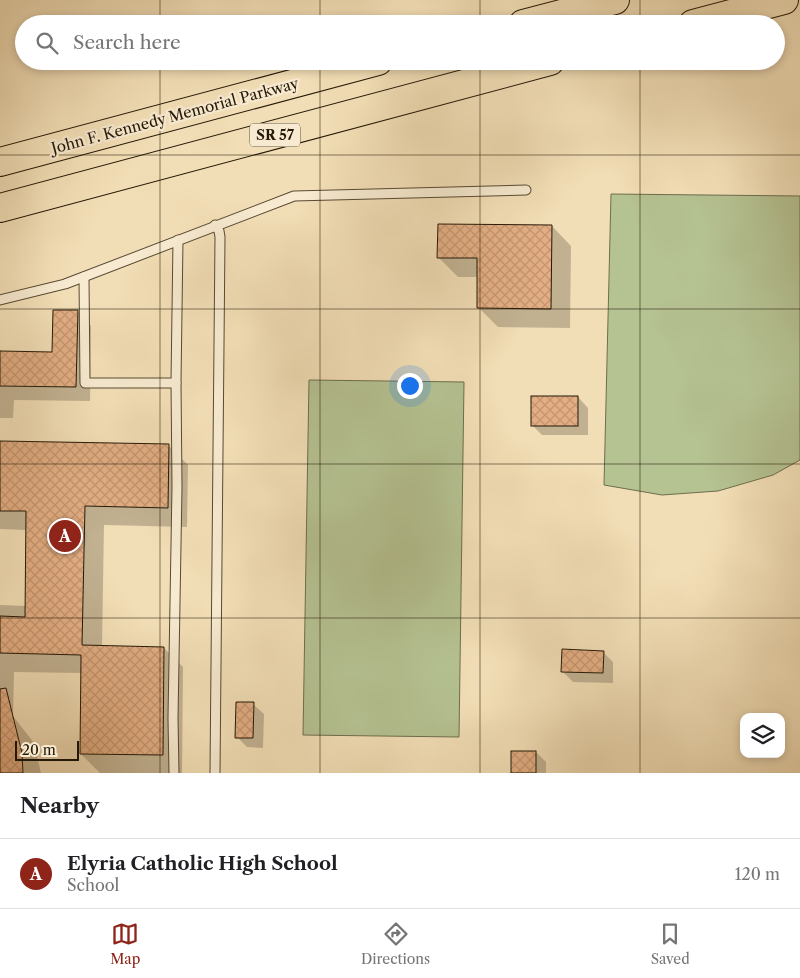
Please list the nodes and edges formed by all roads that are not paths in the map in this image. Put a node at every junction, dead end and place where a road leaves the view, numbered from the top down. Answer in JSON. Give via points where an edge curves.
{"nodes":[{"id":1,"x":615,"y":0,"type":"edge"},
{"id":2,"x":784,"y":0,"type":"edge"},
{"id":3,"x":558,"y":15,"type":"edge"},
{"id":4,"x":727,"y":15,"type":"edge"},
{"id":5,"x":344,"y":70,"type":"edge"},
{"id":6,"x":516,"y":70,"type":"edge"},
{"id":7,"x":0,"y":162,"type":"edge"},
{"id":8,"x":526,"y":190,"type":"dead end"},
{"id":9,"x":0,"y":208,"type":"edge"},
{"id":10,"x":215,"y":225,"type":"junction"},
{"id":11,"x":178,"y":240,"type":"junction"},
{"id":12,"x":84,"y":277,"type":"junction"},
{"id":13,"x":0,"y":300,"type":"edge"},
{"id":14,"x":176,"y":384,"type":"junction"},
{"id":15,"x":174,"y":773,"type":"edge"},
{"id":16,"x":215,"y":773,"type":"edge"}],
"edges":[{"from":1,"to":3,"type":"highway"},
{"from":2,"to":4,"type":"highway"},
{"from":5,"to":7,"type":"highway","name":"John F. Kennedy Memorial Parkway"},
{"from":6,"to":9,"type":"highway","number":"SR 57"},
{"from":8,"to":10,"type":"lane","via":[[294,196]]},
{"from":10,"to":11,"type":"lane"},
{"from":10,"to":16,"type":"lane","via":[[220,237]]},
{"from":11,"to":12,"type":"lane"},
{"from":11,"to":14,"type":"lane"},
{"from":12,"to":13,"type":"lane"},
{"from":12,"to":14,"type":"lane","via":[[85,383]]},
{"from":14,"to":15,"type":"lane"}]}
